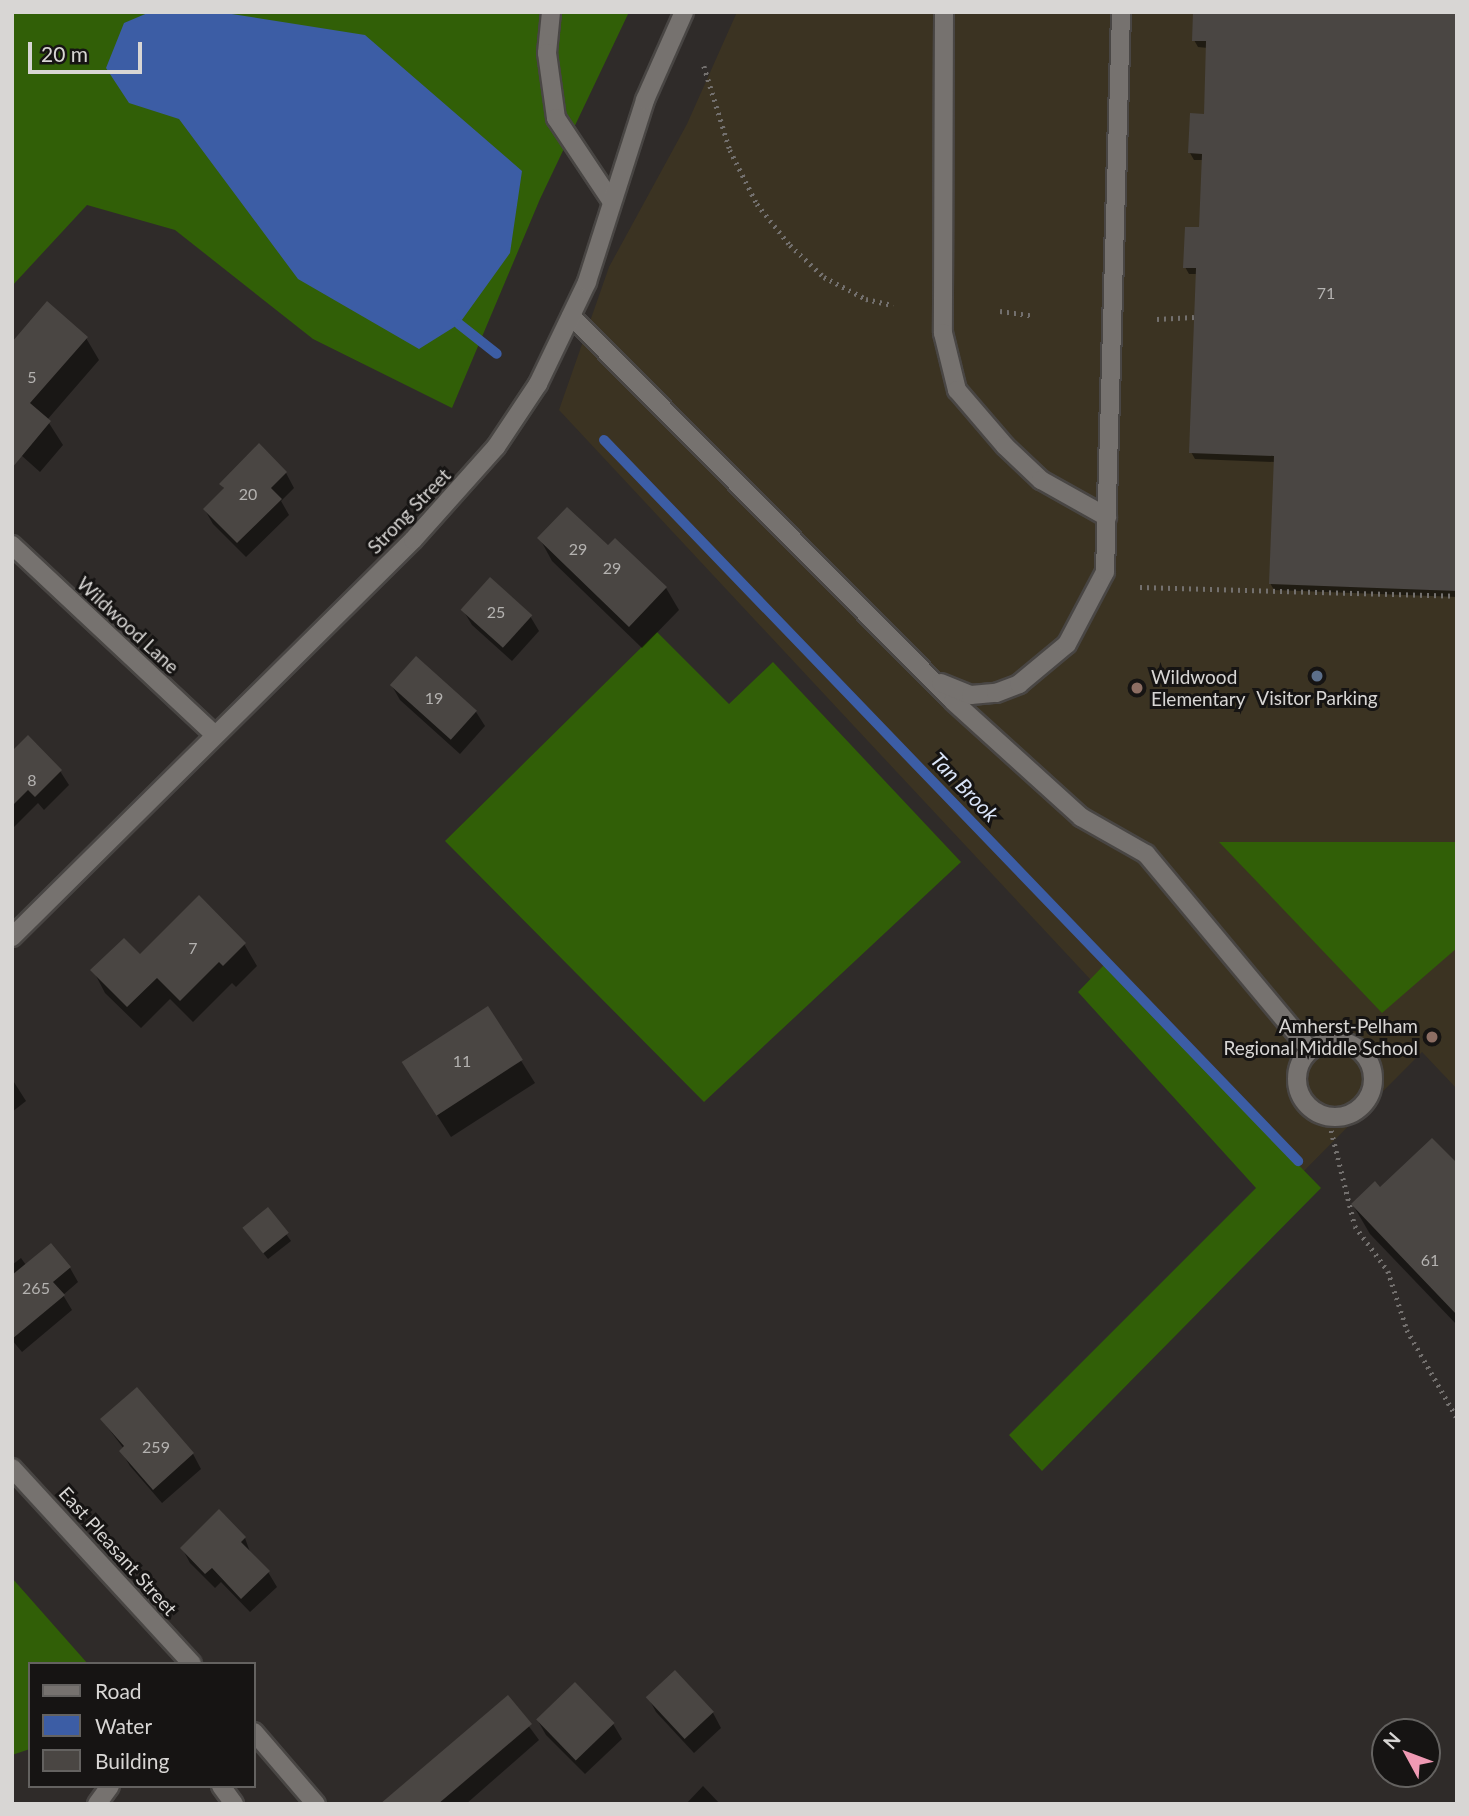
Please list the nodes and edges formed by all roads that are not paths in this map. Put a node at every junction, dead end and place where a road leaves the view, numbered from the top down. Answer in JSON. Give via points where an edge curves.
{"nodes":[{"id":1,"x":551,"y":12,"type":"edge"},
{"id":2,"x":684,"y":12,"type":"edge"},
{"id":3,"x":944,"y":12,"type":"edge"},
{"id":4,"x":1121,"y":12,"type":"edge"},
{"id":5,"x":612,"y":202,"type":"junction"},
{"id":6,"x":571,"y":316,"type":"junction"},
{"id":7,"x":1107,"y":517,"type":"junction"},
{"id":8,"x":12,"y":545,"type":"edge"},
{"id":9,"x":927,"y":673,"type":"junction"},
{"id":10,"x":215,"y":735,"type":"junction"},
{"id":11,"x":12,"y":937,"type":"edge"},
{"id":12,"x":1310,"y":1050,"type":"junction"},
{"id":13,"x":12,"y":1468,"type":"edge"},
{"id":14,"x":190,"y":1662,"type":"edge"},
{"id":15,"x":256,"y":1734,"type":"edge"},
{"id":16,"x":109,"y":1788,"type":"edge"},
{"id":17,"x":223,"y":1788,"type":"edge"},
{"id":18,"x":97,"y":1804,"type":"edge"},
{"id":19,"x":234,"y":1804,"type":"edge"},
{"id":20,"x":316,"y":1804,"type":"edge"}],
"edges":[{"from":1,"to":5,"type":"main road","via":[[547,52],[556,118]]},
{"from":2,"to":5,"type":"main road","name":"Strong Street","via":[[645,100]]},
{"from":3,"to":7,"type":"main road","via":[[943,333],[957,390],[1041,480]]},
{"from":4,"to":7,"type":"main road"},
{"from":5,"to":6,"type":"main road","name":"Strong Street"},
{"from":6,"to":9,"type":"main road"},
{"from":6,"to":10,"type":"main road","name":"Strong Street","via":[[538,384],[480,467],[413,540]]},
{"from":7,"to":9,"type":"main road","via":[[1105,572],[1067,644],[1020,684],[996,693],[971,695],[947,688]]},
{"from":8,"to":10,"type":"main road","name":"Wildwood Lane"},
{"from":9,"to":12,"type":"main road","via":[[1081,817],[1146,854]]},
{"from":10,"to":11,"type":"main road","name":"Strong Street"},
{"from":12,"to":12,"type":"main road","via":[[1321,1043],[1347,1042],[1368,1058],[1373,1070],[1370,1096],[1362,1106],[1352,1113],[1328,1117],[1307,1105],[1297,1083],[1298,1070]]},
{"from":13,"to":14,"type":"main road","name":"East Pleasant Street"},
{"from":15,"to":20,"type":"main road"},
{"from":16,"to":18,"type":"main road"},
{"from":17,"to":19,"type":"main road"}]}
